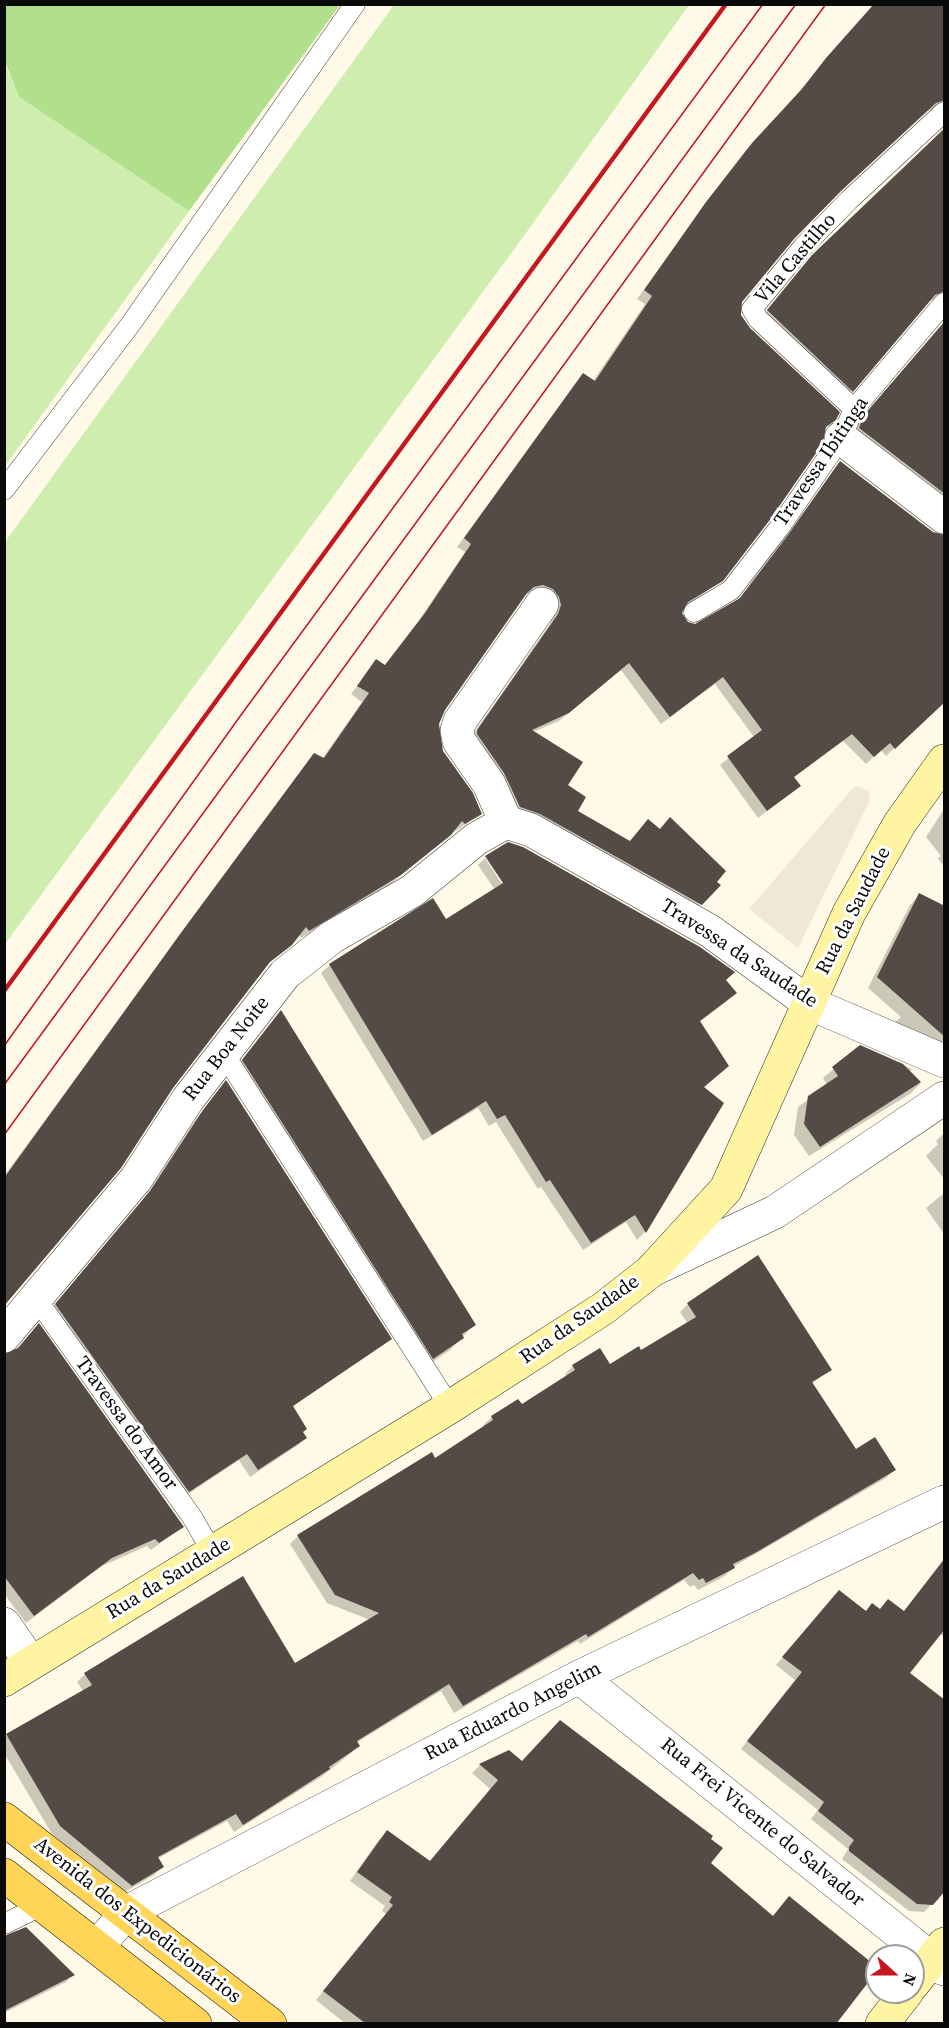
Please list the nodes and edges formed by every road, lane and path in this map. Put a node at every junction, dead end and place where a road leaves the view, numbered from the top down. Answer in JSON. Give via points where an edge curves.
{"nodes":[{"id":1,"x":355,"y":4,"type":"edge"},
{"id":2,"x":945,"y":112,"type":"edge"},
{"id":3,"x":945,"y":303,"type":"edge"},
{"id":4,"x":854,"y":409,"type":"junction"},
{"id":5,"x":841,"y":438,"type":"junction"},
{"id":6,"x":4,"y":490,"type":"edge"},
{"id":7,"x":945,"y":517,"type":"edge"},
{"id":8,"x":542,"y":604,"type":"dead end"},
{"id":9,"x":694,"y":612,"type":"dead end"},
{"id":10,"x":945,"y":761,"type":"edge"},
{"id":11,"x":506,"y":822,"type":"junction"},
{"id":12,"x":809,"y":1003,"type":"junction"},
{"id":13,"x":224,"y":1054,"type":"junction"},
{"id":14,"x":945,"y":1061,"type":"edge"},
{"id":15,"x":945,"y":1098,"type":"edge"},
{"id":16,"x":651,"y":1270,"type":"junction"},
{"id":17,"x":35,"y":1297,"type":"junction"},
{"id":18,"x":4,"y":1336,"type":"edge"},
{"id":19,"x":450,"y":1407,"type":"junction"},
{"id":20,"x":945,"y":1502,"type":"edge"},
{"id":21,"x":213,"y":1553,"type":"junction"},
{"id":22,"x":4,"y":1624,"type":"edge"},
{"id":23,"x":18,"y":1672,"type":"edge"},
{"id":24,"x":579,"y":1677,"type":"junction"},
{"id":25,"x":4,"y":1819,"type":"edge"},
{"id":26,"x":4,"y":1875,"type":"edge"},
{"id":27,"x":43,"y":1905,"type":"junction"},
{"id":28,"x":127,"y":1912,"type":"junction"},
{"id":29,"x":4,"y":1924,"type":"edge"},
{"id":30,"x":97,"y":1947,"type":"junction"},
{"id":31,"x":934,"y":1964,"type":"edge"},
{"id":32,"x":898,"y":2004,"type":"edge"},
{"id":33,"x":195,"y":2024,"type":"edge"},
{"id":34,"x":270,"y":2024,"type":"edge"},
{"id":35,"x":882,"y":2024,"type":"edge"}],
"edges":[{"from":1,"to":6,"type":"lane","via":[[130,324]]},
{"from":2,"to":4,"type":"lane","name":"Vila Castilho","via":[[849,200],[803,247],[752,309]]},
{"from":3,"to":4,"type":"lane","name":"Travessa Ibitinga"},
{"from":4,"to":5,"type":"lane","name":"Travessa Ibitinga"},
{"from":5,"to":7,"type":"street"},
{"from":5,"to":9,"type":"lane","name":"Travessa Ibitinga","via":[[731,590]]},
{"from":8,"to":11,"type":"street","via":[[457,730],[459,741],[489,784]]},
{"from":10,"to":12,"type":"main road","name":"Rua da Saudade","via":[[900,823],[849,913]]},
{"from":11,"to":12,"type":"street","name":"Travessa da Saudade","via":[[531,830],[710,931]]},
{"from":11,"to":13,"type":"street","name":"Rua Boa Noite","via":[[476,839],[411,891],[332,937],[285,974]]},
{"from":12,"to":14,"type":"street","name":"Travessa da Saudade"},
{"from":12,"to":16,"type":"main road","name":"Rua da Saudade","via":[[726,1190]]},
{"from":13,"to":17,"type":"street","name":"Rua Boa Noite","via":[[188,1099],[136,1179]]},
{"from":13,"to":19,"type":"lane"},
{"from":15,"to":16,"type":"street","via":[[775,1212]]},
{"from":16,"to":19,"type":"main road","name":"Rua da Saudade","via":[[604,1308]]},
{"from":17,"to":18,"type":"street","name":"Rua Boa Noite"},
{"from":17,"to":21,"type":"lane","name":"Travessa do Amor","via":[[192,1517]]},
{"from":19,"to":21,"type":"main road","name":"Rua da Saudade"},
{"from":20,"to":24,"type":"street","name":"Rua Eduardo Angelim"},
{"from":21,"to":23,"type":"main road","name":"Rua da Saudade"},
{"from":22,"to":23,"type":"street"},
{"from":24,"to":28,"type":"street","name":"Rua Eduardo Angelim"},
{"from":24,"to":31,"type":"street","name":"Rua Frei Vicente do Salvador"},
{"from":25,"to":28,"type":"main road","name":"Avenida dos Expedicionários"},
{"from":26,"to":27,"type":"main road"},
{"from":27,"to":29,"type":"lane"},
{"from":27,"to":30,"type":"main road"},
{"from":28,"to":30,"type":"street","name":"Rua Eduardo Angelim"},
{"from":28,"to":34,"type":"main road","name":"Avenida dos Expedicionários"},
{"from":30,"to":33,"type":"main road"},
{"from":32,"to":35,"type":"main road"}]}
